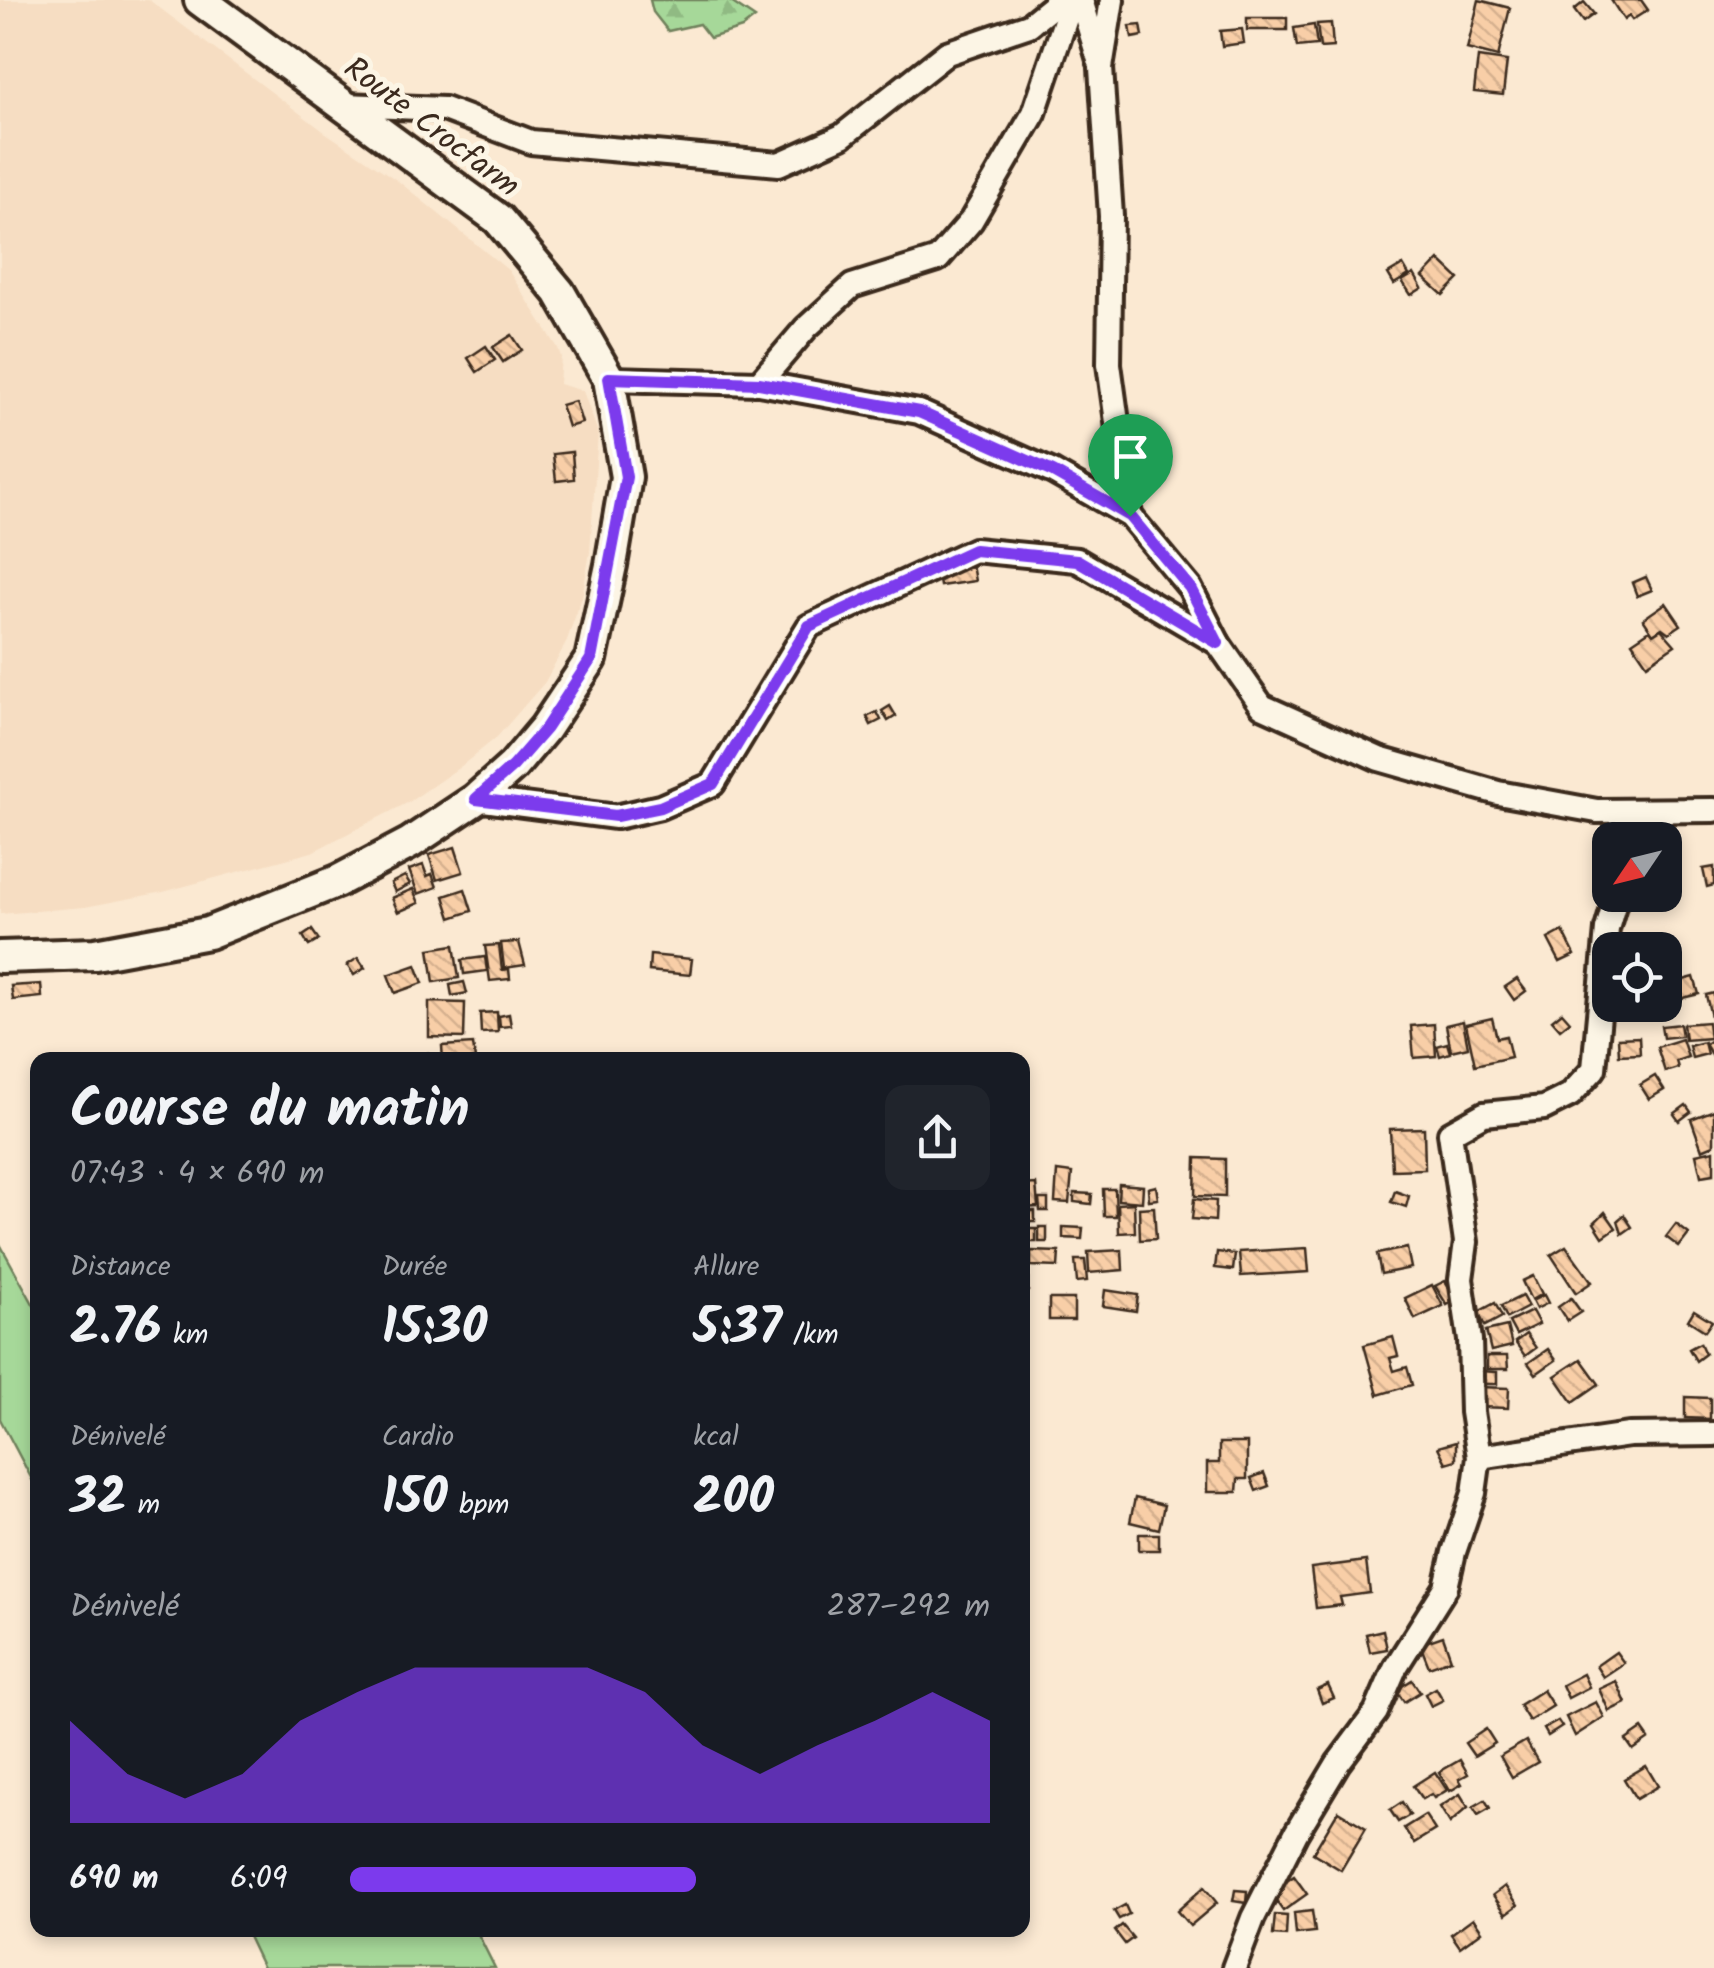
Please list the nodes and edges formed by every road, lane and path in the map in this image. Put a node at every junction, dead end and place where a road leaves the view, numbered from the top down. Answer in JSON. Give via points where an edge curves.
{"nodes":[{"id":1,"x":200,"y":0,"type":"edge"},
{"id":2,"x":1060,"y":0,"type":"edge"},
{"id":3,"x":1072,"y":0,"type":"edge"},
{"id":4,"x":1080,"y":0,"type":"edge"},
{"id":5,"x":1112,"y":0,"type":"edge"},
{"id":6,"x":1101,"y":68,"type":"junction"},
{"id":7,"x":344,"y":105,"type":"junction"},
{"id":8,"x":609,"y":378,"type":"junction"},
{"id":9,"x":759,"y":383,"type":"junction"},
{"id":10,"x":1130,"y":516,"type":"junction"},
{"id":11,"x":1218,"y":643,"type":"junction"},
{"id":12,"x":476,"y":799,"type":"junction"},
{"id":13,"x":1714,"y":810,"type":"edge"},
{"id":14,"x":1655,"y":812,"type":"junction"},
{"id":15,"x":1650,"y":822,"type":"edge"},
{"id":16,"x":1612,"y":912,"type":"edge"},
{"id":17,"x":0,"y":957,"type":"edge"},
{"id":18,"x":1714,"y":1434,"type":"edge"},
{"id":19,"x":1479,"y":1457,"type":"junction"},
{"id":20,"x":1234,"y":1968,"type":"edge"}],
"edges":[{"from":1,"to":7,"type":"street","name":"Route Crocfarm"},
{"from":2,"to":7,"type":"street","via":[[1029,25],[947,52],[842,136],[779,164],[531,142],[444,109]]},
{"from":3,"to":9,"type":"street","via":[[1034,113],[970,221],[938,258],[852,286]]},
{"from":4,"to":6,"type":"street"},
{"from":5,"to":6,"type":"street"},
{"from":6,"to":10,"type":"street","via":[[1111,216],[1109,364]]},
{"from":7,"to":8,"type":"street","name":"Route Crocfarm","via":[[498,218],[558,292]]},
{"from":8,"to":9,"type":"street"},
{"from":8,"to":12,"type":"street","name":"Route Crocfarm","via":[[626,477],[591,659],[546,728]]},
{"from":9,"to":10,"type":"street","via":[[919,412],[1053,472]]},
{"from":10,"to":11,"type":"street","via":[[1190,588]]},
{"from":11,"to":12,"type":"street","via":[[1077,560],[974,550],[809,626],[713,784],[660,807],[616,816]]},
{"from":11,"to":14,"type":"street","via":[[1262,706],[1380,759],[1515,796],[1597,811]]},
{"from":12,"to":17,"type":"street","name":"Route Crocfarm","via":[[338,881],[208,933],[95,954]]},
{"from":13,"to":14,"type":"street"},
{"from":14,"to":15,"type":"street"},
{"from":16,"to":19,"type":"street","via":[[1594,1068],[1570,1096],[1544,1108],[1484,1114],[1450,1133],[1466,1242],[1462,1279]]},
{"from":18,"to":19,"type":"street","via":[[1629,1435]]},
{"from":19,"to":20,"type":"street","via":[[1446,1588],[1395,1668],[1376,1712],[1296,1832]]}]}
